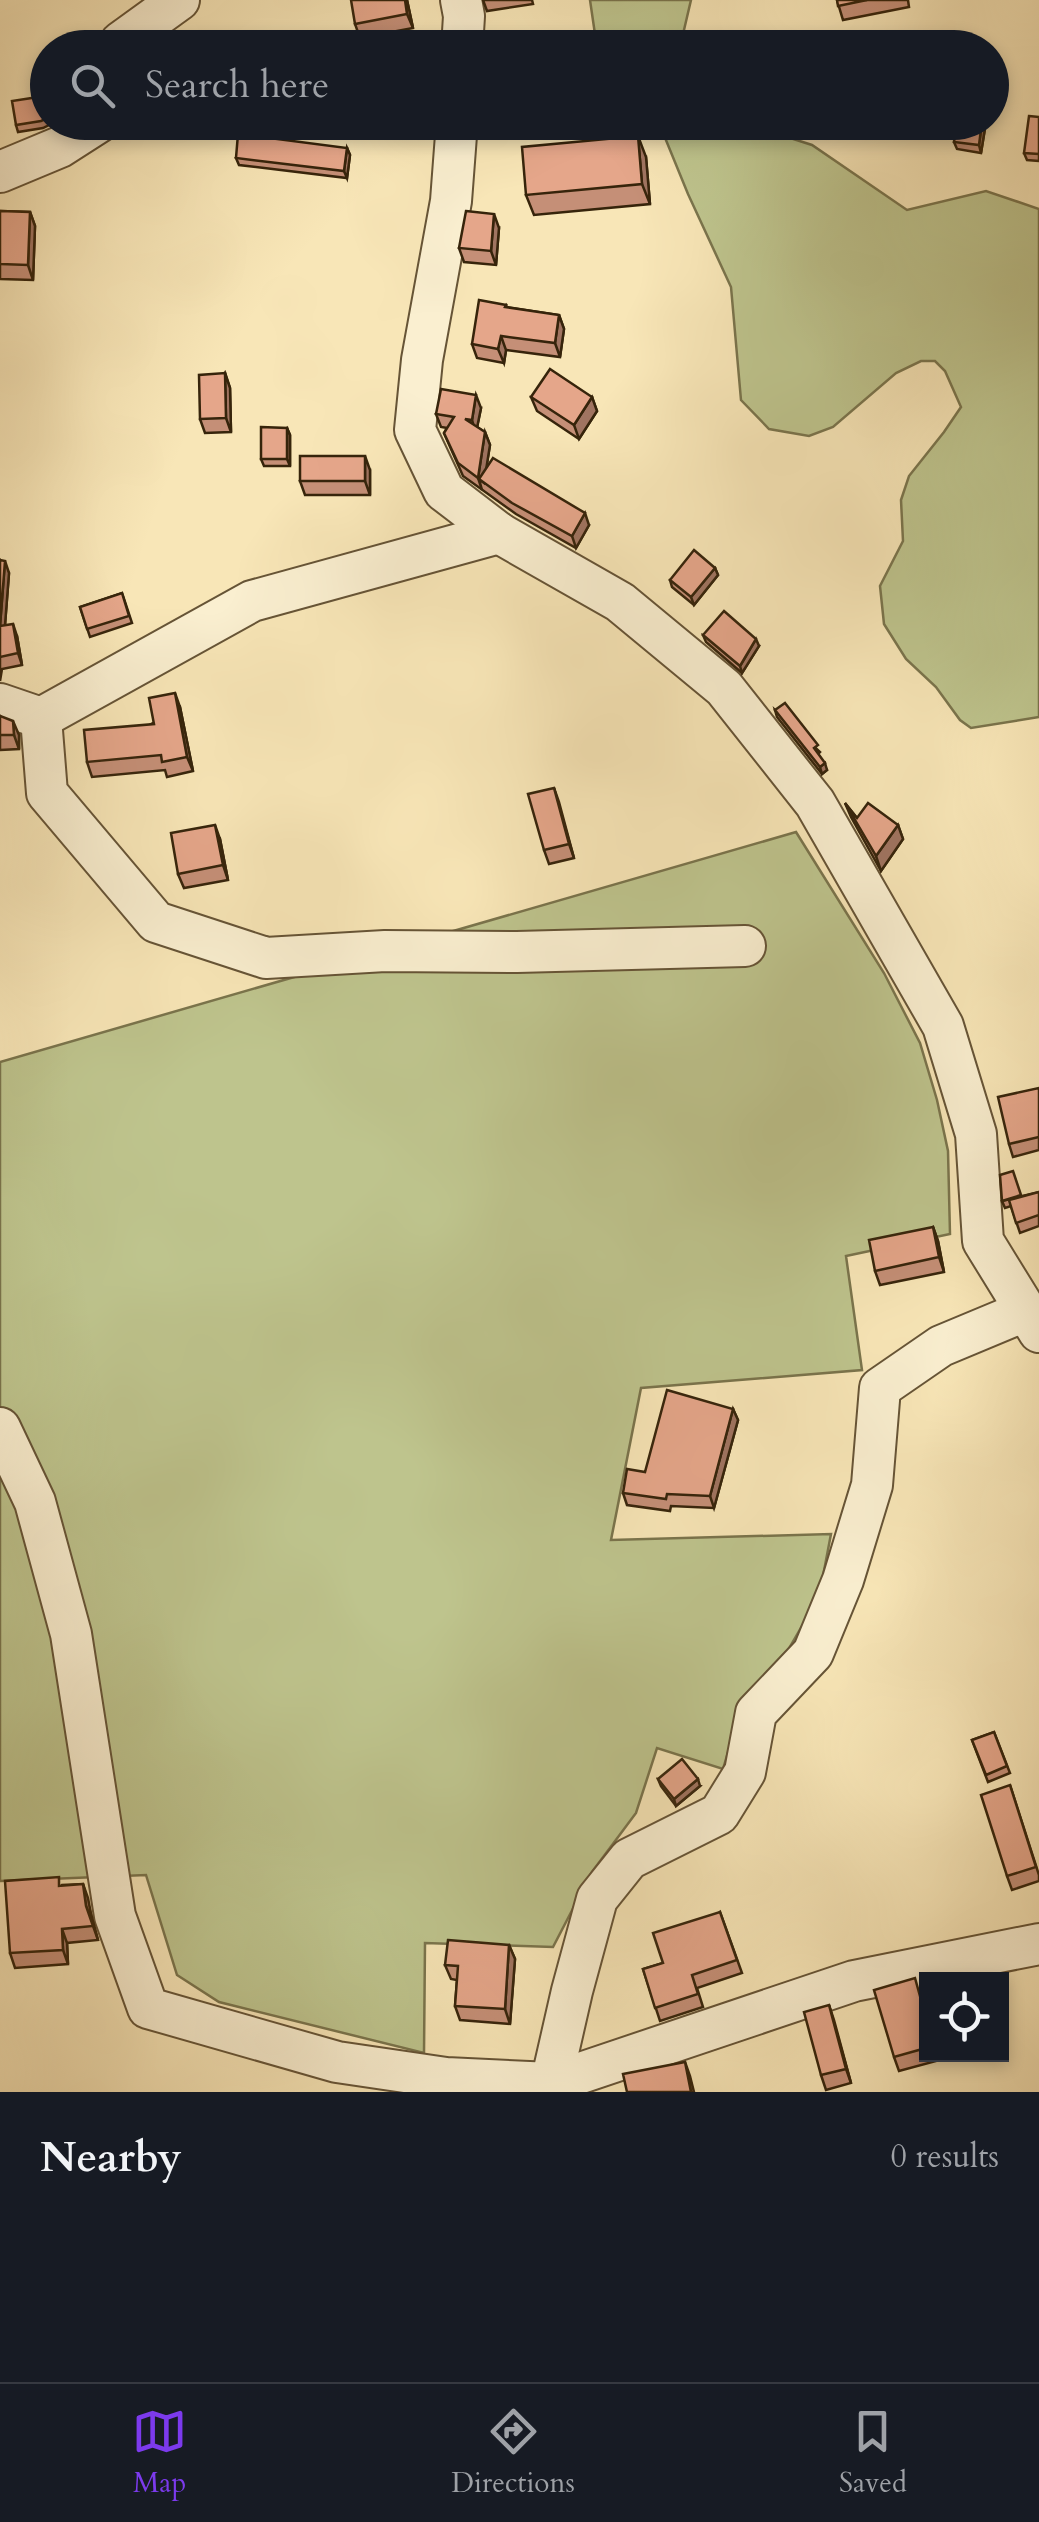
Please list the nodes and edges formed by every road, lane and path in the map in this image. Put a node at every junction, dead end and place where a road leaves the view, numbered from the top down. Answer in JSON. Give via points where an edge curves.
{"nodes":[{"id":1,"x":179,"y":0,"type":"edge"},
{"id":2,"x":461,"y":0,"type":"edge"},
{"id":3,"x":138,"y":30,"type":"edge"},
{"id":4,"x":463,"y":30,"type":"edge"},
{"id":5,"x":70,"y":140,"type":"edge"},
{"id":6,"x":456,"y":140,"type":"edge"},
{"id":7,"x":0,"y":172,"type":"edge"},
{"id":8,"x":499,"y":533,"type":"junction"},
{"id":9,"x":0,"y":704,"type":"edge"},
{"id":10,"x":41,"y":718,"type":"junction"},
{"id":11,"x":745,"y":946,"type":"dead end"},
{"id":12,"x":1032,"y":1321,"type":"edge"},
{"id":13,"x":0,"y":1428,"type":"edge"},
{"id":14,"x":1039,"y":1944,"type":"edge"},
{"id":15,"x":554,"y":2087,"type":"edge"}],
"edges":[{"from":1,"to":3,"type":"street"},
{"from":2,"to":4,"type":"street"},
{"from":5,"to":7,"type":"street"},
{"from":6,"to":8,"type":"street","via":[[415,430],[444,491]]},
{"from":8,"to":10,"type":"street","via":[[252,601]]},
{"from":8,"to":12,"type":"street","via":[[620,602],[724,688],[815,803],[943,1026],[976,1134],[983,1241]]},
{"from":9,"to":10,"type":"street"},
{"from":10,"to":11,"type":"street","via":[[47,793],[156,922],[266,958]]},
{"from":12,"to":15,"type":"street","via":[[941,1346],[880,1388],[872,1486],[812,1653],[756,1713],[745,1772],[718,1814],[629,1859],[597,1899]]},
{"from":13,"to":15,"type":"street","via":[[35,1502],[72,1634],[114,1916],[148,2008],[337,2062]]},
{"from":14,"to":15,"type":"street","via":[[854,1981]]}]}
